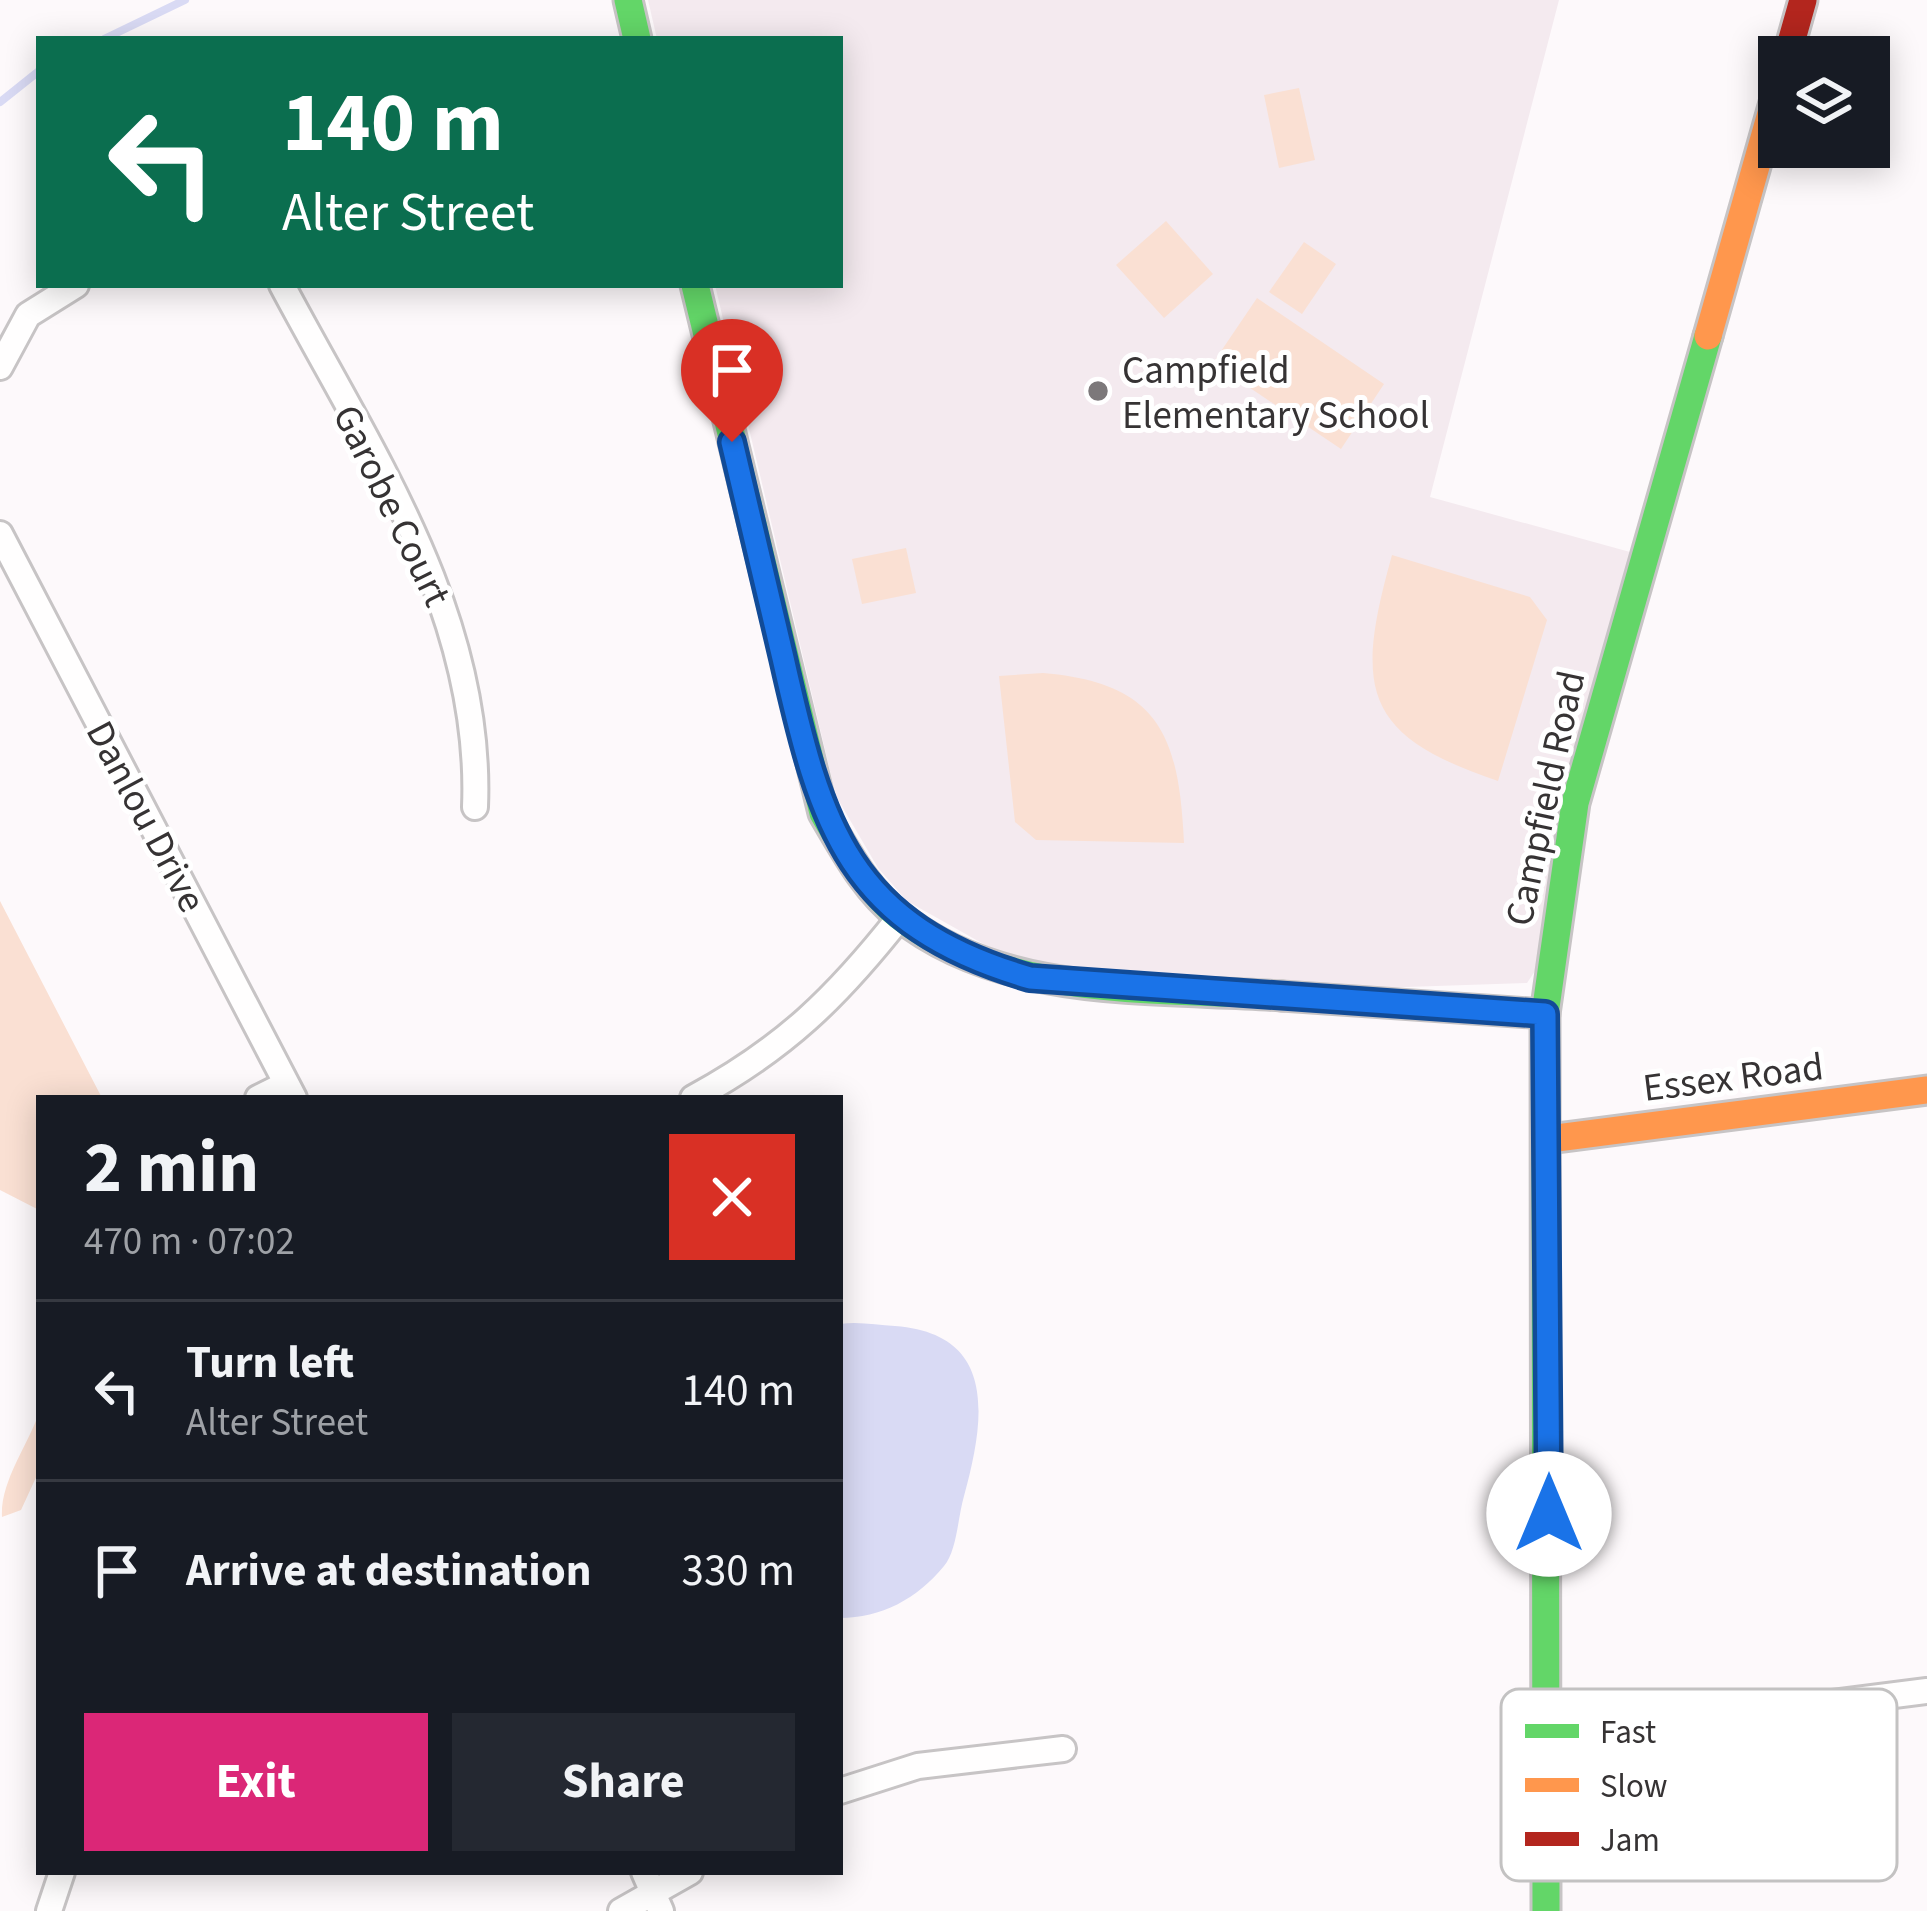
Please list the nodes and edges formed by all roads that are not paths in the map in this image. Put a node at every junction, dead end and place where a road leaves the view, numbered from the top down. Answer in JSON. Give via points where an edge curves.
{"nodes":[{"id":1,"x":628,"y":0,"type":"edge"},
{"id":2,"x":1804,"y":0,"type":"edge"},
{"id":3,"x":636,"y":36,"type":"edge"},
{"id":4,"x":1793,"y":36,"type":"edge"},
{"id":5,"x":1758,"y":159,"type":"edge"},
{"id":6,"x":71,"y":288,"type":"edge"},
{"id":7,"x":284,"y":288,"type":"edge"},
{"id":8,"x":696,"y":288,"type":"edge"},
{"id":9,"x":0,"y":367,"type":"edge"},
{"id":10,"x":0,"y":534,"type":"edge"},
{"id":11,"x":475,"y":807,"type":"dead end"},
{"id":12,"x":900,"y":916,"type":"junction"},
{"id":13,"x":1545,"y":1014,"type":"junction"},
{"id":14,"x":1927,"y":1090,"type":"edge"},
{"id":15,"x":290,"y":1091,"type":"edge"},
{"id":16,"x":698,"y":1095,"type":"edge"},
{"id":17,"x":1549,"y":1139,"type":"junction"},
{"id":18,"x":1549,"y":1689,"type":"edge"},
{"id":19,"x":1927,"y":1691,"type":"edge"},
{"id":20,"x":1897,"y":1695,"type":"edge"},
{"id":21,"x":1063,"y":1749,"type":"dead end"},
{"id":22,"x":843,"y":1790,"type":"edge"},
{"id":23,"x":61,"y":1875,"type":"edge"},
{"id":24,"x":684,"y":1875,"type":"edge"},
{"id":25,"x":1547,"y":1881,"type":"edge"},
{"id":26,"x":652,"y":1892,"type":"edge"},
{"id":27,"x":49,"y":1911,"type":"edge"},
{"id":28,"x":621,"y":1911,"type":"edge"},
{"id":29,"x":1546,"y":1911,"type":"edge"}],
"edges":[{"from":1,"to":3,"type":"street"},
{"from":2,"to":4,"type":"street"},
{"from":5,"to":13,"type":"street","name":"Campfield Road","via":[[1575,803]]},
{"from":6,"to":9,"type":"street","via":[[28,315]]},
{"from":7,"to":11,"type":"street","name":"Garobe Court","via":[[439,589],[472,716]]},
{"from":8,"to":12,"type":"street","via":[[809,769],[843,850]]},
{"from":10,"to":15,"type":"street","name":"Danlou Drive"},
{"from":12,"to":13,"type":"street","via":[[964,954],[1030,978]]},
{"from":12,"to":16,"type":"street","via":[[808,1022]]},
{"from":13,"to":17,"type":"street","name":"Campfield Road"},
{"from":14,"to":17,"type":"street","name":"Essex Road"},
{"from":17,"to":18,"type":"street","name":"Campfield Road"},
{"from":19,"to":20,"type":"street"},
{"from":21,"to":22,"type":"street","via":[[918,1766]]},
{"from":23,"to":27,"type":"street"},
{"from":24,"to":26,"type":"street"},
{"from":25,"to":29,"type":"street","name":"Campfield Road"},
{"from":26,"to":28,"type":"street"}]}
